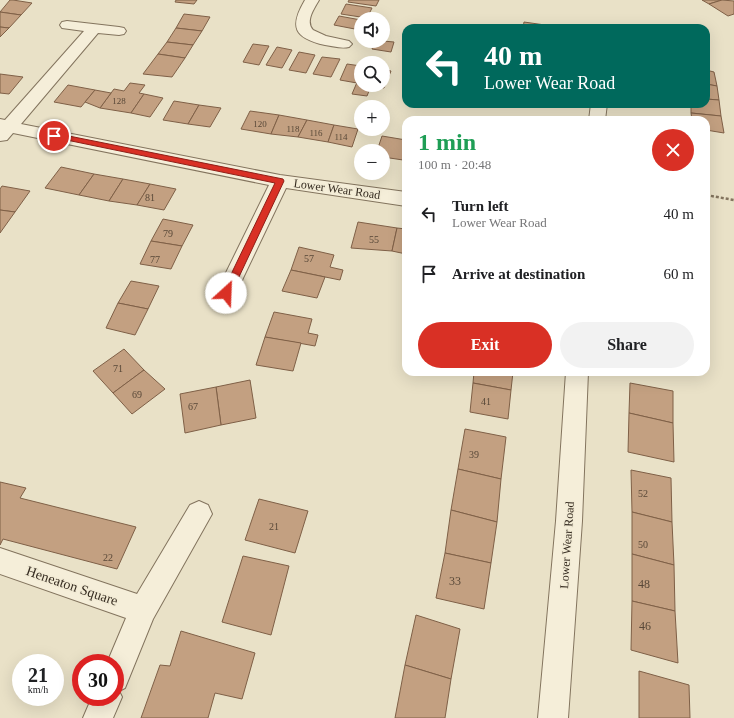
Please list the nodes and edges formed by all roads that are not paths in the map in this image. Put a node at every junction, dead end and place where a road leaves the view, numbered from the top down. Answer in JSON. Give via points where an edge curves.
{"nodes":[{"id":1,"x":312,"y":0,"type":"edge"},
{"id":2,"x":67,"y":25,"type":"dead end"},
{"id":3,"x":94,"y":29,"type":"junction"},
{"id":4,"x":119,"y":31,"type":"dead end"},
{"id":5,"x":344,"y":44,"type":"dead end"},
{"id":6,"x":3,"y":130,"type":"edge"},
{"id":7,"x":280,"y":181,"type":"junction"},
{"id":8,"x":402,"y":198,"type":"edge"},
{"id":9,"x":226,"y":293,"type":"dead end"},
{"id":10,"x":577,"y":376,"type":"edge"},
{"id":11,"x":199,"y":514,"type":"dead end"},
{"id":12,"x":0,"y":562,"type":"edge"},
{"id":13,"x":143,"y":610,"type":"junction"},
{"id":14,"x":124,"y":656,"type":"edge"},
{"id":15,"x":103,"y":706,"type":"edge"},
{"id":16,"x":98,"y":718,"type":"edge"},
{"id":17,"x":553,"y":718,"type":"edge"}],
"edges":[{"from":1,"to":5,"type":"street","via":[[304,11],[303,28],[306,34]]},
{"from":2,"to":3,"type":"street"},
{"from":3,"to":4,"type":"street"},
{"from":3,"to":6,"type":"street","name":"Lower Wear Road"},
{"from":6,"to":7,"type":"street","name":"Lower Wear Road"},
{"from":7,"to":8,"type":"street","name":"Lower Wear Road"},
{"from":7,"to":9,"type":"street"},
{"from":10,"to":17,"type":"street","name":"Lower Wear Road","via":[[569,521]]},
{"from":11,"to":13,"type":"street"},
{"from":12,"to":13,"type":"street","name":"Heneaton Square"},
{"from":13,"to":14,"type":"street"},
{"from":15,"to":16,"type":"street"}]}
